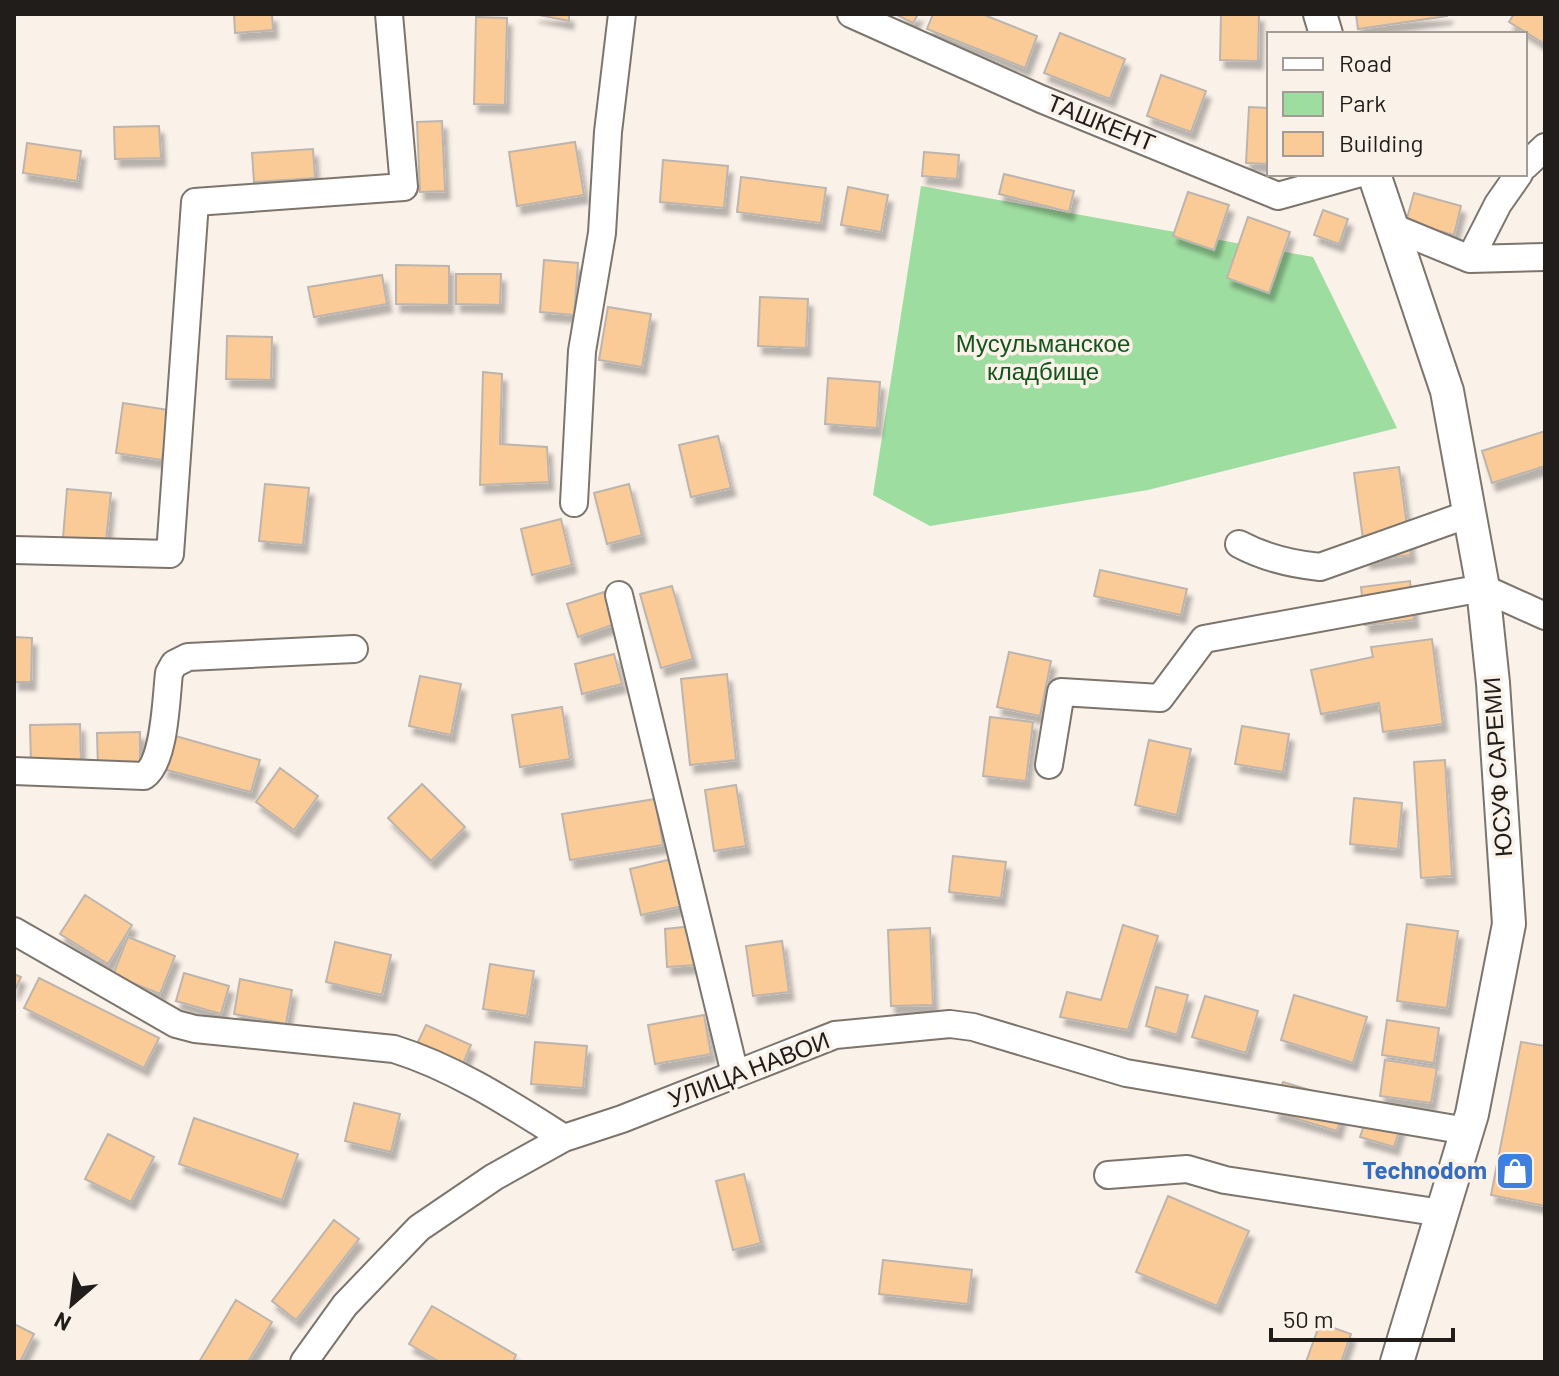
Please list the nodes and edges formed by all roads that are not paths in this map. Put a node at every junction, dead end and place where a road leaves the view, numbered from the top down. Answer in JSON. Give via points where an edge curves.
{"nodes":[{"id":1,"x":389,"y":14,"type":"edge"},
{"id":2,"x":622,"y":14,"type":"edge"},
{"id":3,"x":851,"y":14,"type":"edge"},
{"id":4,"x":1545,"y":147,"type":"edge"},
{"id":5,"x":1527,"y":163,"type":"edge"},
{"id":6,"x":1350,"y":176,"type":"edge"},
{"id":7,"x":1375,"y":176,"type":"edge"},
{"id":8,"x":1518,"y":176,"type":"edge"},
{"id":9,"x":1392,"y":227,"type":"junction"},
{"id":10,"x":1545,"y":257,"type":"edge"},
{"id":11,"x":1470,"y":259,"type":"junction"},
{"id":12,"x":574,"y":503,"type":"dead end"},
{"id":13,"x":1469,"y":514,"type":"junction"},
{"id":14,"x":1239,"y":544,"type":"dead end"},
{"id":15,"x":14,"y":550,"type":"edge"},
{"id":16,"x":1483,"y":588,"type":"junction"},
{"id":17,"x":619,"y":595,"type":"dead end"},
{"id":18,"x":1545,"y":616,"type":"edge"},
{"id":19,"x":354,"y":649,"type":"dead end"},
{"id":20,"x":1049,"y":765,"type":"dead end"},
{"id":21,"x":14,"y":771,"type":"edge"},
{"id":22,"x":14,"y":931,"type":"edge"},
{"id":23,"x":735,"y":1074,"type":"junction"},
{"id":24,"x":1467,"y":1131,"type":"junction"},
{"id":25,"x":564,"y":1138,"type":"junction"},
{"id":26,"x":1108,"y":1175,"type":"dead end"},
{"id":27,"x":1442,"y":1213,"type":"junction"},
{"id":28,"x":304,"y":1362,"type":"edge"},
{"id":29,"x":1397,"y":1362,"type":"edge"}],
"edges":[{"from":1,"to":15,"type":"street","via":[[404,187],[195,202],[170,554]]},
{"from":2,"to":12,"type":"street","via":[[602,233],[582,351]]},
{"from":3,"to":6,"type":"street","name":"ТАШКЕНТ","via":[[1278,196]]},
{"from":4,"to":5,"type":"street"},
{"from":7,"to":9,"type":"main road","name":"ЮСУФ САРЕМИ"},
{"from":8,"to":11,"type":"street"},
{"from":9,"to":11,"type":"street"},
{"from":9,"to":13,"type":"main road","name":"ЮСУФ САРЕМИ","via":[[1447,391]]},
{"from":10,"to":11,"type":"street"},
{"from":13,"to":14,"type":"street","via":[[1320,567],[1260,555]]},
{"from":13,"to":16,"type":"main road","name":"ЮСУФ САРЕМИ"},
{"from":16,"to":18,"type":"street"},
{"from":16,"to":20,"type":"street","via":[[1204,639],[1160,698],[1061,692]]},
{"from":16,"to":24,"type":"main road","name":"ЮСУФ САРЕМИ","via":[[1509,924]]},
{"from":17,"to":23,"type":"street"},
{"from":19,"to":21,"type":"street","via":[[188,657],[174,664],[158,755],[144,776]]},
{"from":22,"to":25,"type":"street","via":[[176,1024],[394,1049],[491,1093]]},
{"from":23,"to":24,"type":"street","name":"УЛИЦА НАВОИ","via":[[835,1035],[950,1024],[1126,1073]]},
{"from":23,"to":25,"type":"street","name":"УЛИЦА НАВОИ"},
{"from":24,"to":27,"type":"main road","name":"ЮСУФ САРЕМИ"},
{"from":25,"to":28,"type":"street","name":"УЛИЦА НАВОИ","via":[[419,1228],[345,1305]]},
{"from":26,"to":27,"type":"street","via":[[1187,1169],[1225,1180]]},
{"from":27,"to":29,"type":"main road","name":"ЮСУФ САРЕМИ"}]}
